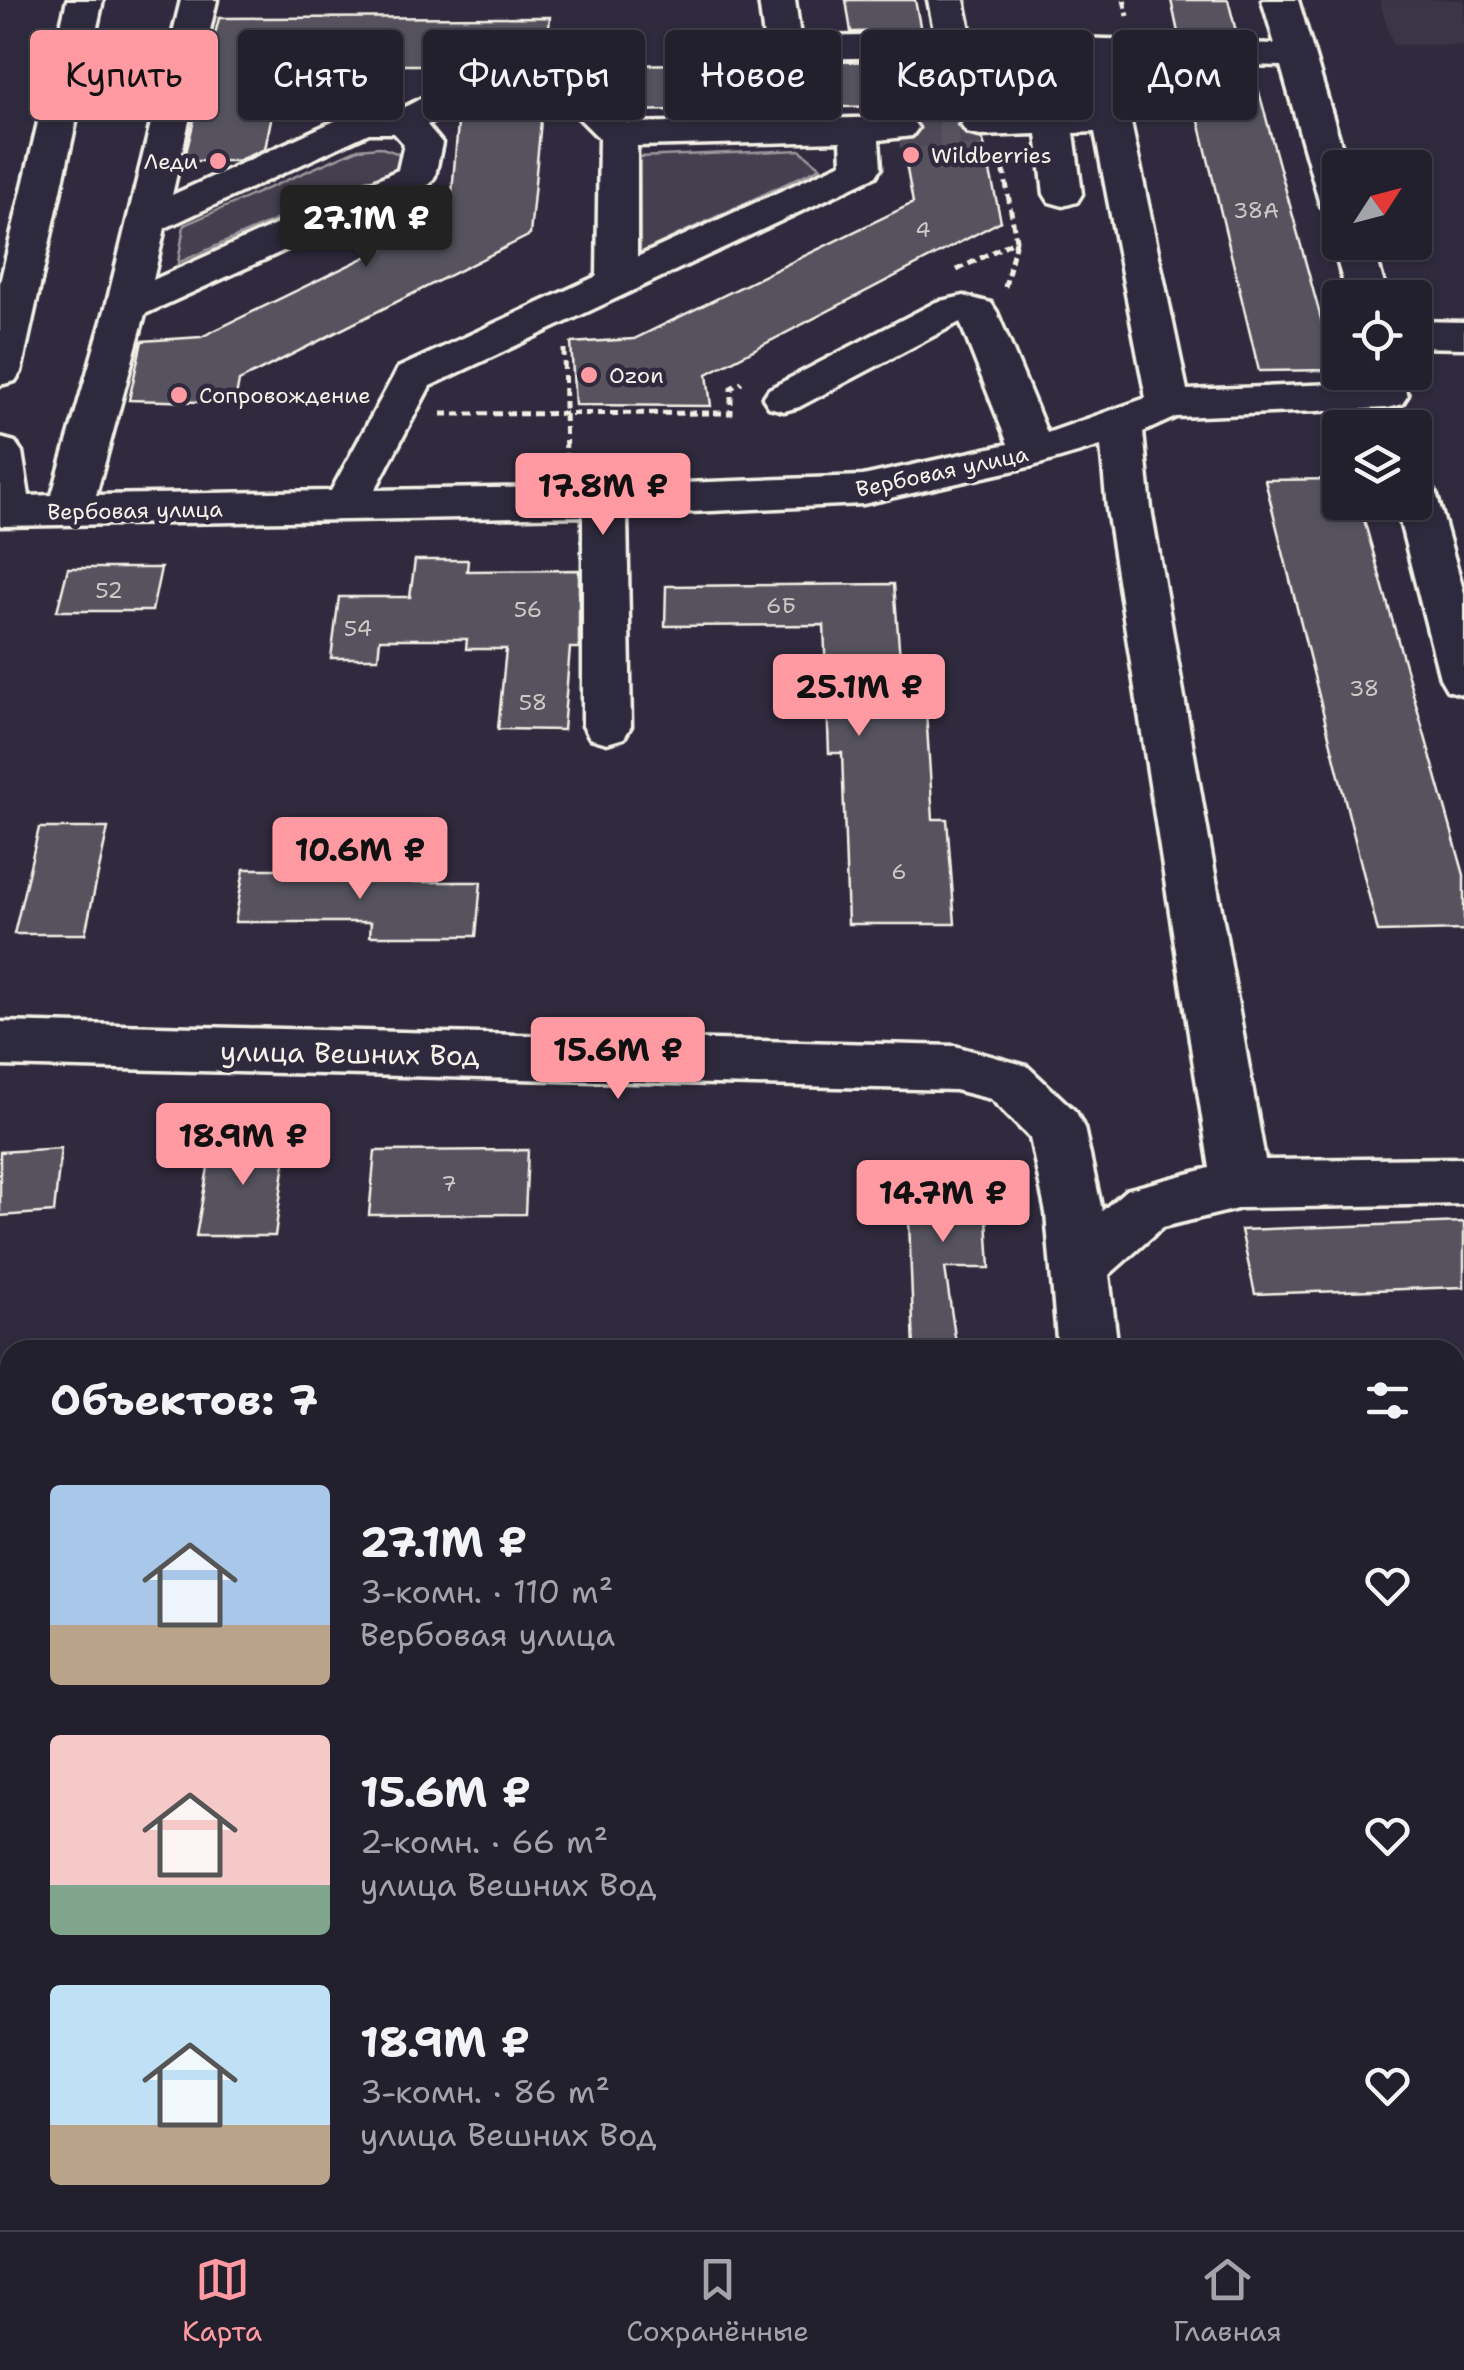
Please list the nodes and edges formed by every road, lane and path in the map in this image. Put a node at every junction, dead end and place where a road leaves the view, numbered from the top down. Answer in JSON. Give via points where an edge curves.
{"nodes":[{"id":1,"x":85,"y":0,"type":"edge"},
{"id":2,"x":199,"y":0,"type":"edge"},
{"id":3,"x":777,"y":0,"type":"edge"},
{"id":4,"x":946,"y":0,"type":"edge"},
{"id":5,"x":1280,"y":0,"type":"edge"},
{"id":6,"x":781,"y":30,"type":"edge"},
{"id":7,"x":952,"y":30,"type":"edge"},
{"id":8,"x":1093,"y":50,"type":"edge"},
{"id":9,"x":1097,"y":50,"type":"junction"},
{"id":10,"x":1295,"y":56,"type":"junction"},
{"id":11,"x":1110,"y":120,"type":"junction"},
{"id":12,"x":404,"y":122,"type":"junction"},
{"id":13,"x":1054,"y":122,"type":"junction"},
{"id":14,"x":988,"y":125,"type":"joint"},
{"id":15,"x":900,"y":128,"type":"tunnel mouth"},
{"id":16,"x":859,"y":130,"type":"junction"},
{"id":17,"x":618,"y":135,"type":"junction"},
{"id":18,"x":1324,"y":150,"type":"edge"},
{"id":19,"x":1063,"y":194,"type":"dead end"},
{"id":20,"x":145,"y":222,"type":"junction"},
{"id":21,"x":949,"y":275,"type":"dead end"},
{"id":22,"x":617,"y":283,"type":"junction"},
{"id":23,"x":126,"y":307,"type":"junction"},
{"id":24,"x":562,"y":308,"type":"junction"},
{"id":25,"x":1432,"y":334,"type":"edge"},
{"id":26,"x":1464,"y":335,"type":"edge"},
{"id":27,"x":0,"y":372,"type":"edge"},
{"id":28,"x":766,"y":388,"type":"joint"},
{"id":29,"x":1389,"y":398,"type":"edge"},
{"id":30,"x":1169,"y":404,"type":"junction"},
{"id":31,"x":566,"y":413,"type":"junction"},
{"id":32,"x":393,"y":414,"type":"junction"},
{"id":33,"x":1120,"y":425,"type":"junction"},
{"id":34,"x":0,"y":452,"type":"edge"},
{"id":35,"x":1033,"y":452,"type":"junction"},
{"id":36,"x":605,"y":501,"type":"junction"},
{"id":37,"x":344,"y":507,"type":"junction"},
{"id":38,"x":5,"y":511,"type":"edge"},
{"id":39,"x":69,"y":512,"type":"junction"},
{"id":40,"x":1421,"y":520,"type":"edge"},
{"id":41,"x":1464,"y":678,"type":"edge"},
{"id":42,"x":607,"y":726,"type":"dead end"},
{"id":43,"x":0,"y":1044,"type":"edge"},
{"id":44,"x":1464,"y":1181,"type":"edge"},
{"id":45,"x":1241,"y":1184,"type":"junction"},
{"id":46,"x":1081,"y":1264,"type":"junction"},
{"id":47,"x":1087,"y":1340,"type":"edge"}],
"edges":[{"from":1,"to":27,"type":"street"},
{"from":2,"to":20,"type":"street"},
{"from":3,"to":6,"type":"street"},
{"from":4,"to":7,"type":"street"},
{"from":5,"to":10,"type":"street"},
{"from":8,"to":9,"type":"street"},
{"from":9,"to":10,"type":"street"},
{"from":9,"to":11,"type":"street"},
{"from":10,"to":18,"type":"street"},
{"from":11,"to":13,"type":"street"},
{"from":11,"to":30,"type":"street"},
{"from":12,"to":17,"type":"street","via":[[454,96],[578,95]]},
{"from":12,"to":20,"type":"street","via":[[363,122]]},
{"from":12,"to":23,"type":"street","via":[[423,142],[416,176]]},
{"from":13,"to":14,"type":"street"},
{"from":13,"to":19,"type":"street"},
{"from":14,"to":21,"type":"path","via":[[1016,240]]},
{"from":15,"to":16,"type":"street"},
{"from":16,"to":17,"type":"street"},
{"from":16,"to":22,"type":"street","via":[[862,168]]},
{"from":17,"to":22,"type":"street"},
{"from":20,"to":23,"type":"street"},
{"from":22,"to":24,"type":"street"},
{"from":23,"to":39,"type":"street"},
{"from":24,"to":31,"type":"path"},
{"from":24,"to":32,"type":"street","via":[[413,377]]},
{"from":25,"to":26,"type":"street"},
{"from":28,"to":31,"type":"path","via":[[731,388],[731,413]]},
{"from":28,"to":35,"type":"street","via":[[964,308],[977,312]]},
{"from":29,"to":30,"type":"street","name":"Вербовая улица"},
{"from":30,"to":33,"type":"street","name":"Вербовая улица"},
{"from":31,"to":32,"type":"path"},
{"from":32,"to":37,"type":"street"},
{"from":33,"to":35,"type":"street","name":"Вербовая улица"},
{"from":33,"to":45,"type":"street"},
{"from":34,"to":38,"type":"street"},
{"from":35,"to":36,"type":"street","name":"Вербовая улица","via":[[863,490]]},
{"from":36,"to":37,"type":"street","name":"Вербовая улица"},
{"from":36,"to":42,"type":"street"},
{"from":37,"to":39,"type":"street","name":"Вербовая улица"},
{"from":38,"to":39,"type":"street","name":"Вербовая улица"},
{"from":40,"to":41,"type":"street"},
{"from":43,"to":46,"type":"street","name":"улица Вешних Вод","via":[[955,1068],[1008,1082],[1056,1128]]},
{"from":44,"to":45,"type":"street"},
{"from":45,"to":46,"type":"street","via":[[1146,1207]]},
{"from":46,"to":47,"type":"street","name":"улица Вешних Вод"}]}
